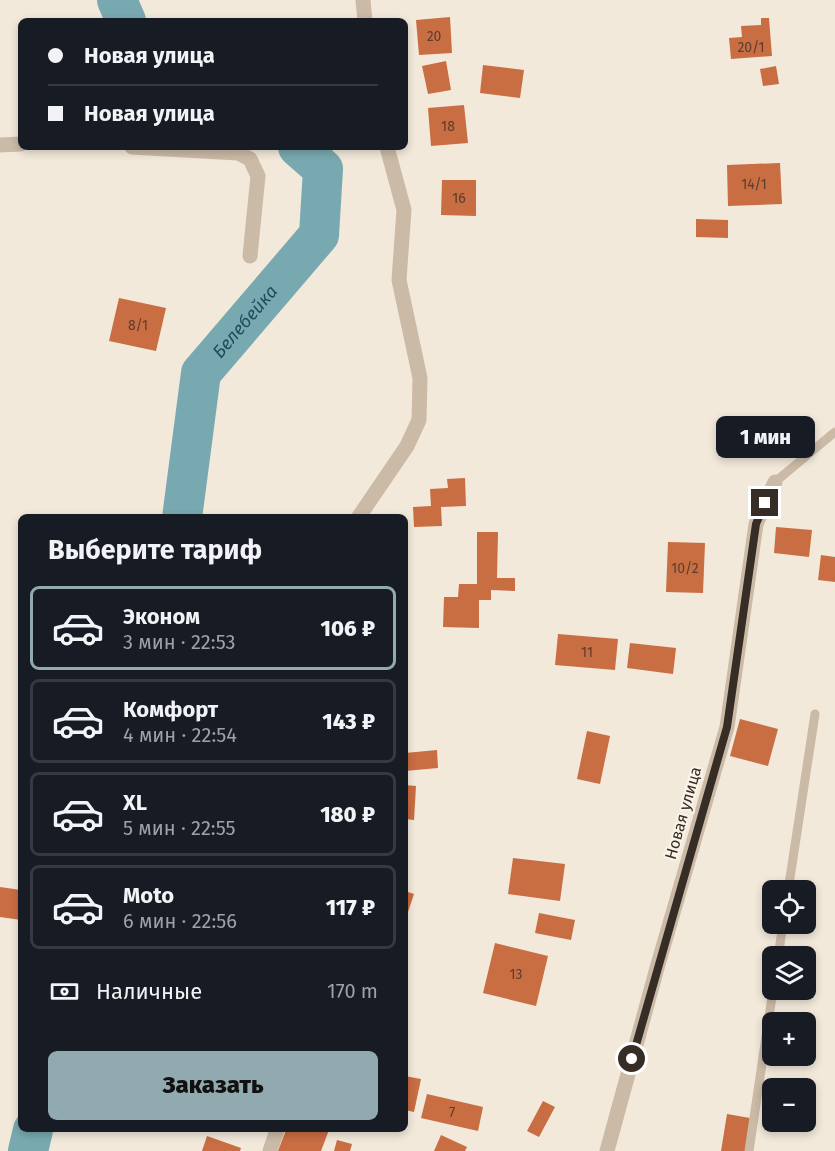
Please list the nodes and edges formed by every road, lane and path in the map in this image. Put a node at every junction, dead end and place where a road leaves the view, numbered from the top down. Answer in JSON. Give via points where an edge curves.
{"nodes":[{"id":1,"x":363,"y":0,"type":"edge"},
{"id":2,"x":365,"y":18,"type":"edge"},
{"id":3,"x":18,"y":144,"type":"edge"},
{"id":4,"x":0,"y":145,"type":"edge"},
{"id":5,"x":185,"y":150,"type":"edge"},
{"id":6,"x":388,"y":150,"type":"edge"},
{"id":7,"x":250,"y":256,"type":"dead end"},
{"id":8,"x":835,"y":432,"type":"edge"},
{"id":9,"x":775,"y":482,"type":"joint"},
{"id":10,"x":361,"y":514,"type":"edge"},
{"id":11,"x":815,"y":714,"type":"dead end"},
{"id":12,"x":790,"y":880,"type":"edge"},
{"id":13,"x":772,"y":1000,"type":"edge"},
{"id":14,"x":276,"y":1132,"type":"edge"},
{"id":15,"x":270,"y":1151,"type":"edge"},
{"id":16,"x":607,"y":1151,"type":"edge"},
{"id":17,"x":749,"y":1151,"type":"edge"}],
"edges":[{"from":1,"to":2,"type":"street"},
{"from":3,"to":4,"type":"street"},
{"from":5,"to":7,"type":"street","via":[[238,153],[250,159],[258,176]]},
{"from":6,"to":10,"type":"street","via":[[404,210],[399,280],[420,378],[419,420],[407,446]]},
{"from":8,"to":9,"type":"lane"},
{"from":9,"to":16,"type":"street","name":"Новая улица","via":[[756,524],[727,727]]},
{"from":11,"to":12,"type":"lane"},
{"from":13,"to":17,"type":"lane"},
{"from":14,"to":15,"type":"street"}]}
